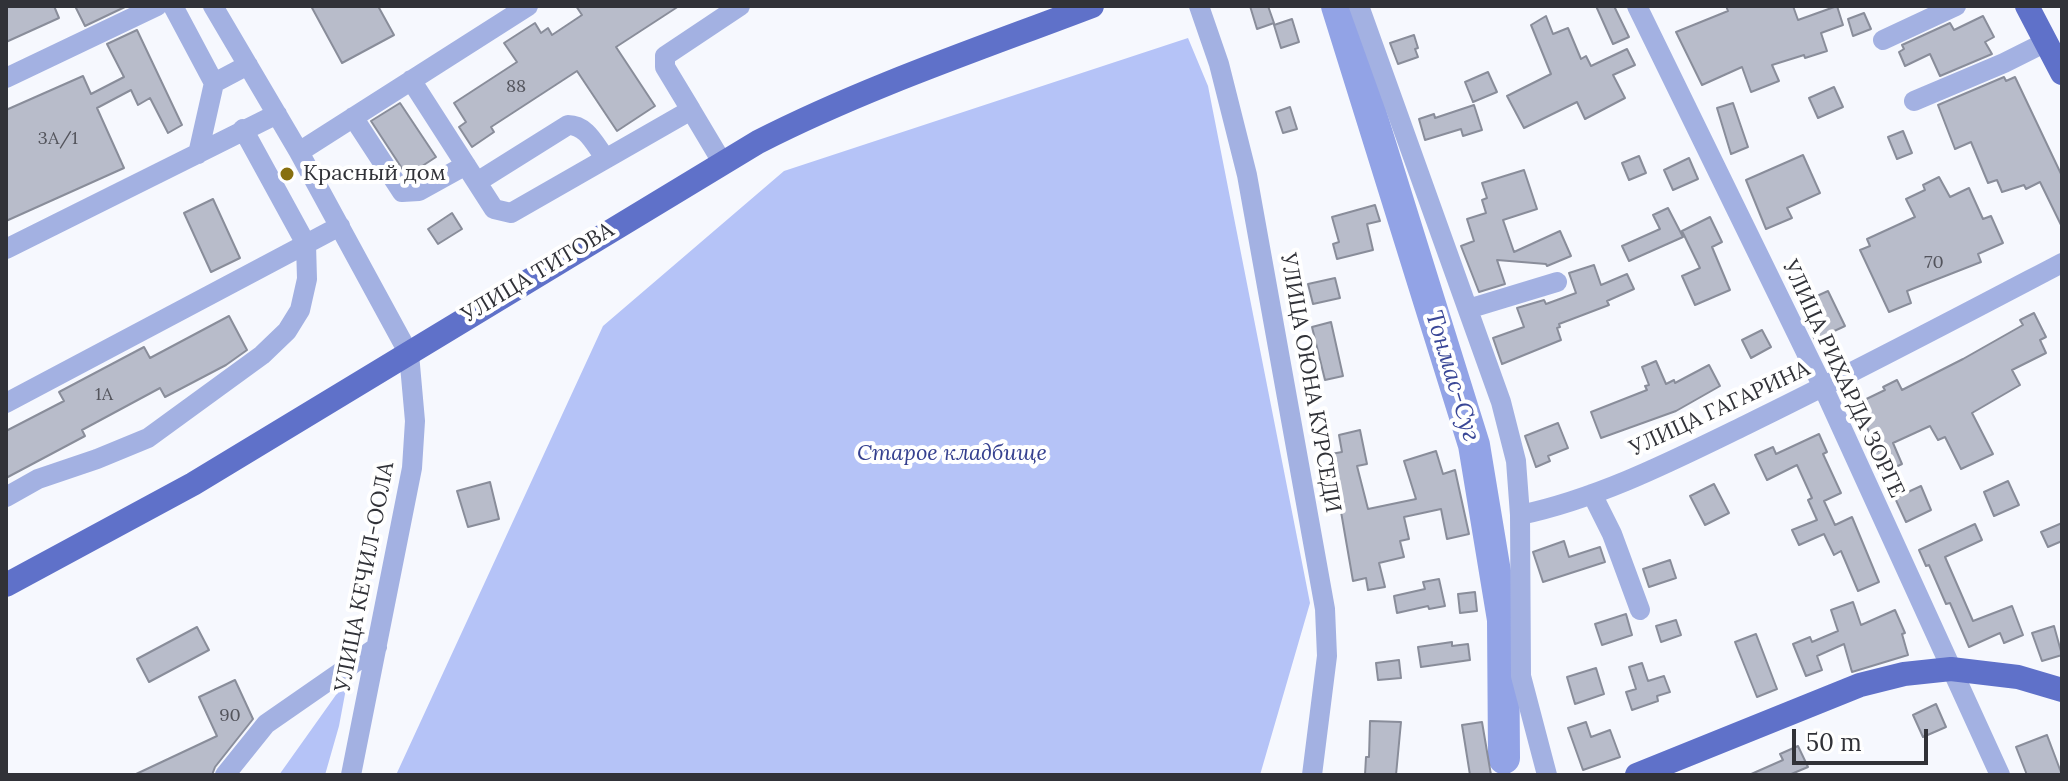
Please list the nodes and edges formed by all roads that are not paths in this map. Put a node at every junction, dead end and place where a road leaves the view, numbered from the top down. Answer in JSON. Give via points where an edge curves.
{"nodes":[{"id":1,"x":157,"y":6,"type":"edge"},
{"id":2,"x":173,"y":6,"type":"edge"},
{"id":3,"x":213,"y":6,"type":"edge"},
{"id":4,"x":528,"y":6,"type":"edge"},
{"id":5,"x":740,"y":6,"type":"edge"},
{"id":6,"x":1092,"y":6,"type":"edge"},
{"id":7,"x":1199,"y":6,"type":"edge"},
{"id":8,"x":1359,"y":6,"type":"edge"},
{"id":9,"x":1637,"y":6,"type":"edge"},
{"id":10,"x":1956,"y":6,"type":"edge"},
{"id":11,"x":2027,"y":6,"type":"edge"},
{"id":12,"x":1883,"y":40,"type":"dead end"},
{"id":13,"x":2046,"y":42,"type":"junction"},
{"id":14,"x":248,"y":65,"type":"junction"},
{"id":15,"x":2062,"y":73,"type":"edge"},
{"id":16,"x":6,"y":78,"type":"edge"},
{"id":17,"x":411,"y":80,"type":"junction"},
{"id":18,"x":214,"y":83,"type":"junction"},
{"id":19,"x":1914,"y":101,"type":"dead end"},
{"id":20,"x":691,"y":110,"type":"junction"},
{"id":21,"x":277,"y":114,"type":"junction"},
{"id":22,"x":353,"y":117,"type":"junction"},
{"id":23,"x":243,"y":129,"type":"junction"},
{"id":24,"x":299,"y":152,"type":"junction"},
{"id":25,"x":198,"y":154,"type":"junction"},
{"id":26,"x":606,"y":159,"type":"junction"},
{"id":27,"x":722,"y":162,"type":"junction"},
{"id":28,"x":471,"y":174,"type":"junction"},
{"id":29,"x":340,"y":226,"type":"junction"},
{"id":30,"x":306,"y":244,"type":"junction"},
{"id":31,"x":6,"y":249,"type":"edge"},
{"id":32,"x":2062,"y":263,"type":"edge"},
{"id":33,"x":1557,"y":282,"type":"dead end"},
{"id":34,"x":1468,"y":309,"type":"junction"},
{"id":35,"x":409,"y":354,"type":"junction"},
{"id":36,"x":1823,"y":387,"type":"junction"},
{"id":37,"x":6,"y":403,"type":"edge"},
{"id":38,"x":1592,"y":494,"type":"junction"},
{"id":39,"x":6,"y":497,"type":"edge"},
{"id":40,"x":1520,"y":515,"type":"junction"},
{"id":41,"x":6,"y":585,"type":"edge"},
{"id":42,"x":1640,"y":610,"type":"dead end"},
{"id":43,"x":377,"y":647,"type":"junction"},
{"id":44,"x":1951,"y":669,"type":"junction"},
{"id":45,"x":2062,"y":690,"type":"edge"},
{"id":46,"x":1648,"y":773,"type":"edge"},
{"id":47,"x":225,"y":775,"type":"edge"},
{"id":48,"x":351,"y":775,"type":"edge"},
{"id":49,"x":1312,"y":775,"type":"edge"},
{"id":50,"x":1547,"y":775,"type":"edge"},
{"id":51,"x":2000,"y":775,"type":"edge"}],
"edges":[{"from":1,"to":16,"type":"street"},
{"from":2,"to":18,"type":"street"},
{"from":3,"to":14,"type":"street","name":"УЛИЦА КЕЧИЛ-ООЛА"},
{"from":4,"to":17,"type":"street"},
{"from":5,"to":20,"type":"street","via":[[665,56],[665,67]]},
{"from":6,"to":27,"type":"main road","name":"УЛИЦА ТИТОВА","via":[[869,90]]},
{"from":7,"to":49,"type":"street","name":"УЛИЦА ОЮНА КУРСЕДИ","via":[[1247,175],[1323,594],[1327,656]]},
{"from":8,"to":34,"type":"street"},
{"from":9,"to":36,"type":"street","name":"УЛИЦА РИХАРДА ЗОРГЕ"},
{"from":10,"to":12,"type":"street"},
{"from":11,"to":13,"type":"main road"},
{"from":13,"to":15,"type":"main road"},
{"from":13,"to":19,"type":"street"},
{"from":14,"to":18,"type":"street"},
{"from":14,"to":21,"type":"street","name":"УЛИЦА КЕЧИЛ-ООЛА"},
{"from":17,"to":22,"type":"street"},
{"from":17,"to":28,"type":"street"},
{"from":18,"to":25,"type":"street"},
{"from":20,"to":26,"type":"street"},
{"from":20,"to":27,"type":"street"},
{"from":21,"to":23,"type":"street"},
{"from":21,"to":24,"type":"street","name":"УЛИЦА КЕЧИЛ-ООЛА"},
{"from":22,"to":24,"type":"street"},
{"from":22,"to":28,"type":"street","via":[[402,192]]},
{"from":23,"to":25,"type":"street"},
{"from":23,"to":30,"type":"street"},
{"from":24,"to":29,"type":"street","name":"УЛИЦА КЕЧИЛ-ООЛА"},
{"from":25,"to":31,"type":"street"},
{"from":26,"to":28,"type":"street","via":[[584,129],[568,125]]},
{"from":26,"to":28,"type":"street","via":[[511,213],[494,209]]},
{"from":27,"to":35,"type":"main road","name":"УЛИЦА ТИТОВА"},
{"from":29,"to":30,"type":"street"},
{"from":29,"to":35,"type":"street","name":"УЛИЦА КЕЧИЛ-ООЛА"},
{"from":30,"to":37,"type":"street"},
{"from":30,"to":39,"type":"street","via":[[307,279],[300,310],[262,355],[148,438],[38,479]]},
{"from":32,"to":36,"type":"street","name":"УЛИЦА ГАГАРИНА"},
{"from":33,"to":34,"type":"street"},
{"from":34,"to":40,"type":"street","via":[[1516,461]]},
{"from":35,"to":41,"type":"main road","name":"УЛИЦА ТИТОВА","via":[[193,484]]},
{"from":35,"to":43,"type":"street","name":"УЛИЦА КЕЧИЛ-ООЛА","via":[[415,421],[412,468]]},
{"from":36,"to":38,"type":"street","name":"УЛИЦА ГАГАРИНА"},
{"from":36,"to":44,"type":"street","name":"УЛИЦА РИХАРДА ЗОРГЕ"},
{"from":38,"to":40,"type":"street","name":"УЛИЦА ГАГАРИНА"},
{"from":38,"to":42,"type":"street"},
{"from":40,"to":50,"type":"street","via":[[1521,676]]},
{"from":43,"to":47,"type":"street","via":[[266,724]]},
{"from":43,"to":48,"type":"street","name":"УЛИЦА КЕЧИЛ-ООЛА"},
{"from":44,"to":45,"type":"main road","via":[[2018,677]]},
{"from":44,"to":46,"type":"main road","via":[[1860,685]]},
{"from":44,"to":51,"type":"street","name":"УЛИЦА РИХАРДА ЗОРГЕ"}]}
